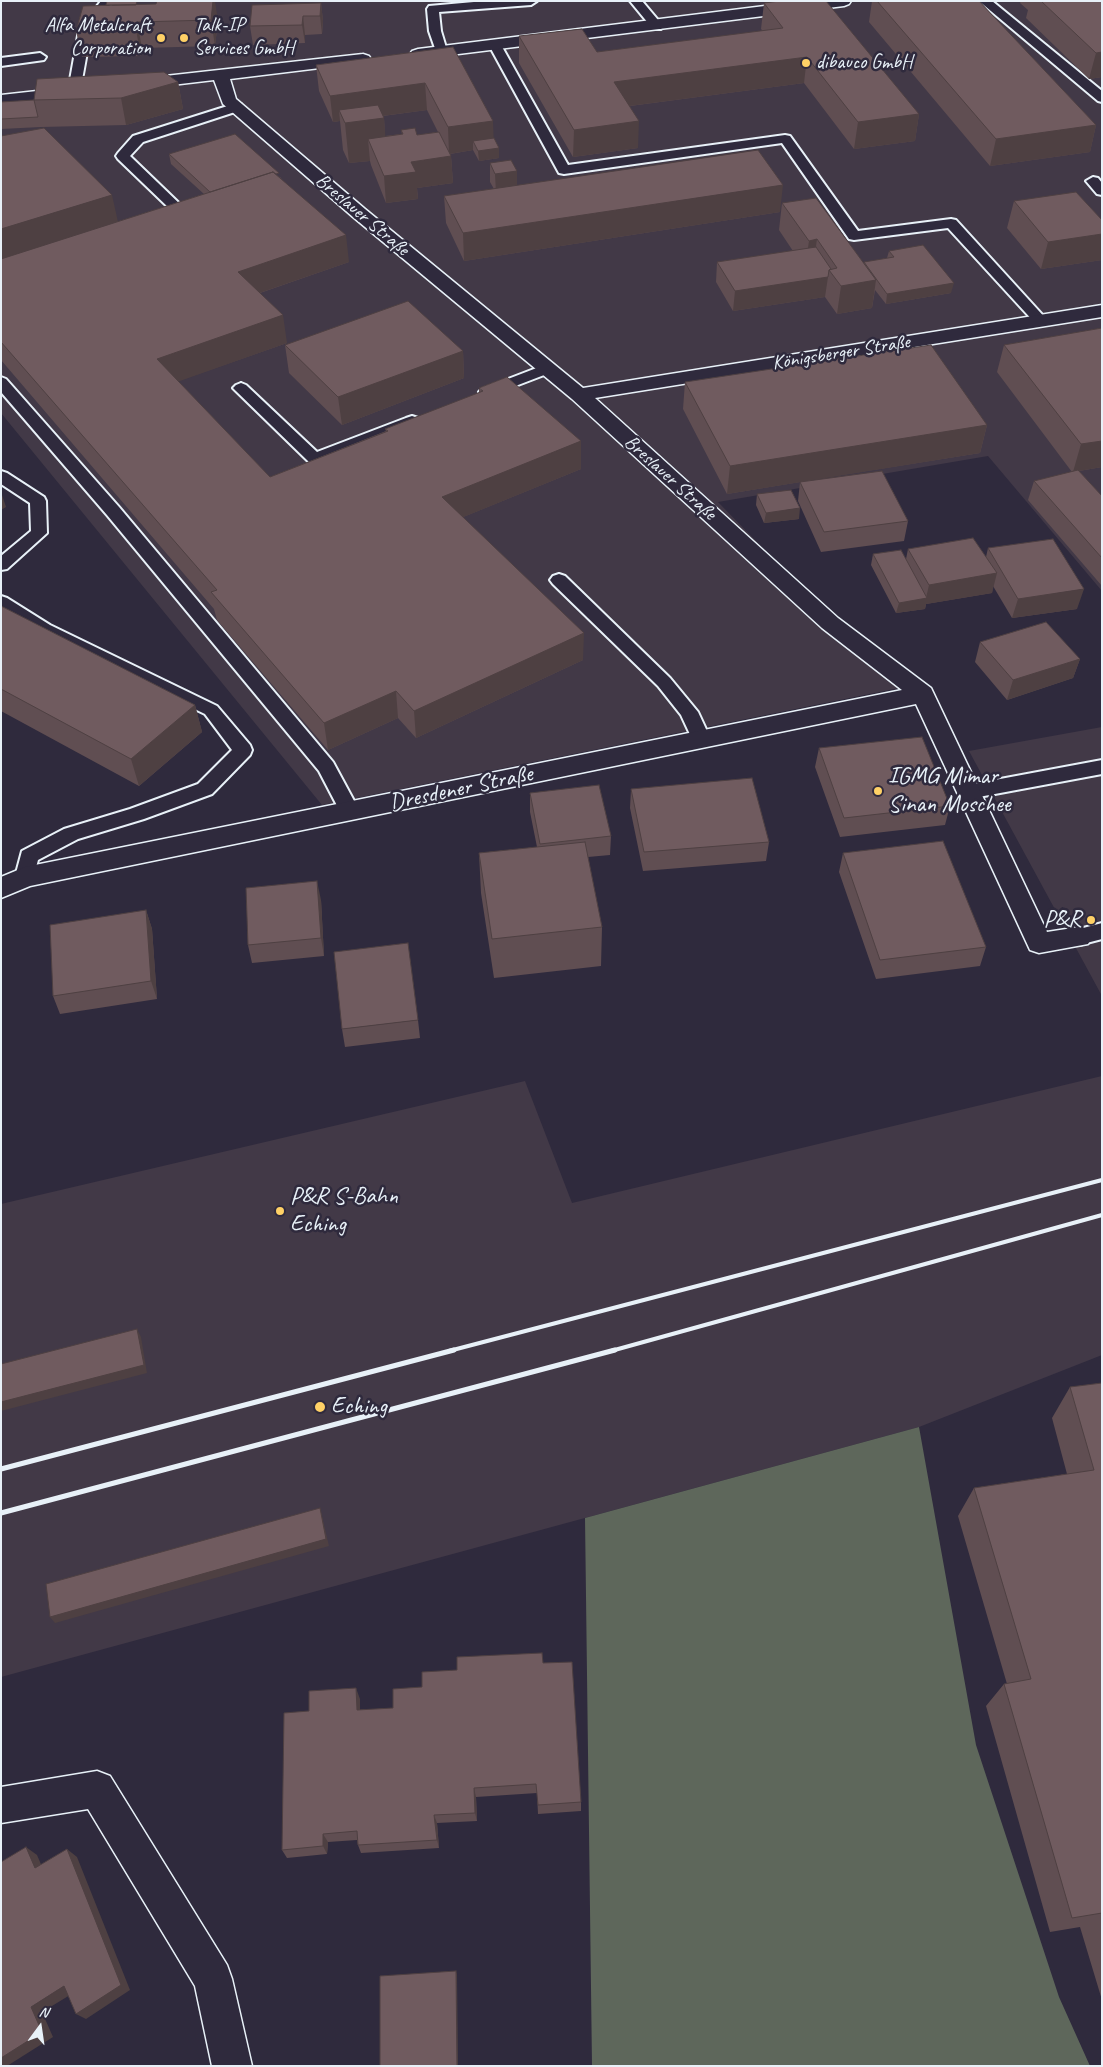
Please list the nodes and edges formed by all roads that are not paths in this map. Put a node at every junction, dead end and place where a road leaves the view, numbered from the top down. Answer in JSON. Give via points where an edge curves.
{"nodes":[{"id":1,"x":107,"y":1,"type":"edge"},
{"id":2,"x":530,"y":1,"type":"edge"},
{"id":3,"x":636,"y":1,"type":"edge"},
{"id":4,"x":844,"y":1,"type":"edge"},
{"id":5,"x":985,"y":1,"type":"edge"},
{"id":6,"x":825,"y":2,"type":"edge"},
{"id":7,"x":657,"y":26,"type":"junction"},
{"id":8,"x":495,"y":45,"type":"junction"},
{"id":9,"x":441,"y":51,"type":"junction"},
{"id":10,"x":403,"y":55,"type":"edge"},
{"id":11,"x":40,"y":57,"type":"dead end"},
{"id":12,"x":374,"y":58,"type":"edge"},
{"id":13,"x":1,"y":62,"type":"edge"},
{"id":14,"x":220,"y":74,"type":"junction"},
{"id":15,"x":122,"y":86,"type":"edge"},
{"id":16,"x":93,"y":89,"type":"edge"},
{"id":17,"x":74,"y":91,"type":"junction"},
{"id":18,"x":1102,"y":98,"type":"edge"},
{"id":19,"x":1,"y":100,"type":"edge"},
{"id":20,"x":237,"y":107,"type":"junction"},
{"id":21,"x":150,"y":223,"type":"edge"},
{"id":22,"x":1102,"y":311,"type":"edge"},
{"id":23,"x":1041,"y":321,"type":"junction"},
{"id":24,"x":547,"y":369,"type":"junction"},
{"id":25,"x":1,"y":382,"type":"edge"},
{"id":26,"x":241,"y":388,"type":"dead end"},
{"id":27,"x":579,"y":396,"type":"junction"},
{"id":28,"x":470,"y":398,"type":"edge"},
{"id":29,"x":425,"y":416,"type":"edge"},
{"id":30,"x":1,"y":476,"type":"edge"},
{"id":31,"x":1,"y":565,"type":"edge"},
{"id":32,"x":559,"y":580,"type":"dead end"},
{"id":33,"x":1,"y":602,"type":"edge"},
{"id":34,"x":923,"y":694,"type":"junction"},
{"id":35,"x":702,"y":740,"type":"junction"},
{"id":36,"x":1102,"y":766,"type":"edge"},
{"id":37,"x":968,"y":792,"type":"junction"},
{"id":38,"x":350,"y":812,"type":"junction"},
{"id":39,"x":25,"y":877,"type":"junction"},
{"id":40,"x":1,"y":888,"type":"edge"},
{"id":41,"x":1090,"y":934,"type":"edge"},
{"id":42,"x":1,"y":1805,"type":"edge"},
{"id":43,"x":232,"y":2066,"type":"edge"}],
"edges":[{"from":1,"to":17,"type":"lane","via":[[85,30]]},
{"from":2,"to":9,"type":"lane","via":[[434,9],[435,31]]},
{"from":3,"to":7,"type":"lane"},
{"from":4,"to":6,"type":"street"},
{"from":5,"to":18,"type":"lane"},
{"from":6,"to":7,"type":"street"},
{"from":7,"to":8,"type":"street"},
{"from":8,"to":9,"type":"street"},
{"from":8,"to":23,"type":"lane","via":[[564,170],[785,139],[854,236],[950,223]]},
{"from":9,"to":10,"type":"street"},
{"from":11,"to":13,"type":"lane"},
{"from":12,"to":14,"type":"street"},
{"from":14,"to":15,"type":"street"},
{"from":14,"to":20,"type":"street","name":"Breslauer Straße","via":[[229,101]]},
{"from":16,"to":17,"type":"street"},
{"from":17,"to":19,"type":"street"},
{"from":20,"to":21,"type":"lane","via":[[138,138],[123,156],[177,208],[168,217]]},
{"from":20,"to":24,"type":"street","name":"Breslauer Straße"},
{"from":22,"to":23,"type":"street","name":"Königsberger Straße"},
{"from":23,"to":27,"type":"street","name":"Königsberger Straße"},
{"from":24,"to":27,"type":"street","name":"Breslauer Straße"},
{"from":24,"to":28,"type":"lane"},
{"from":25,"to":38,"type":"lane","via":[[326,767]]},
{"from":26,"to":29,"type":"lane","via":[[315,458]]},
{"from":27,"to":34,"type":"street","name":"Breslauer Straße","via":[[830,623]]},
{"from":30,"to":31,"type":"lane","via":[[38,501],[39,533]]},
{"from":32,"to":35,"type":"lane","via":[[664,682],[689,712]]},
{"from":33,"to":39,"type":"lane","via":[[44,629],[210,710],[242,750],[205,789],[71,834],[29,856]]},
{"from":34,"to":35,"type":"street","name":"Dresdener Straße"},
{"from":34,"to":37,"type":"street","name":"Breslauer Straße"},
{"from":35,"to":38,"type":"street","name":"Dresdener Straße"},
{"from":36,"to":37,"type":"lane"},
{"from":37,"to":41,"type":"street","name":"Breslauer Straße","via":[[1039,943]]},
{"from":38,"to":39,"type":"street","name":"Dresdener Straße"},
{"from":39,"to":40,"type":"street","name":"Dresdener Straße"},
{"from":42,"to":43,"type":"street","via":[[97,1788],[213,1979]]}]}
